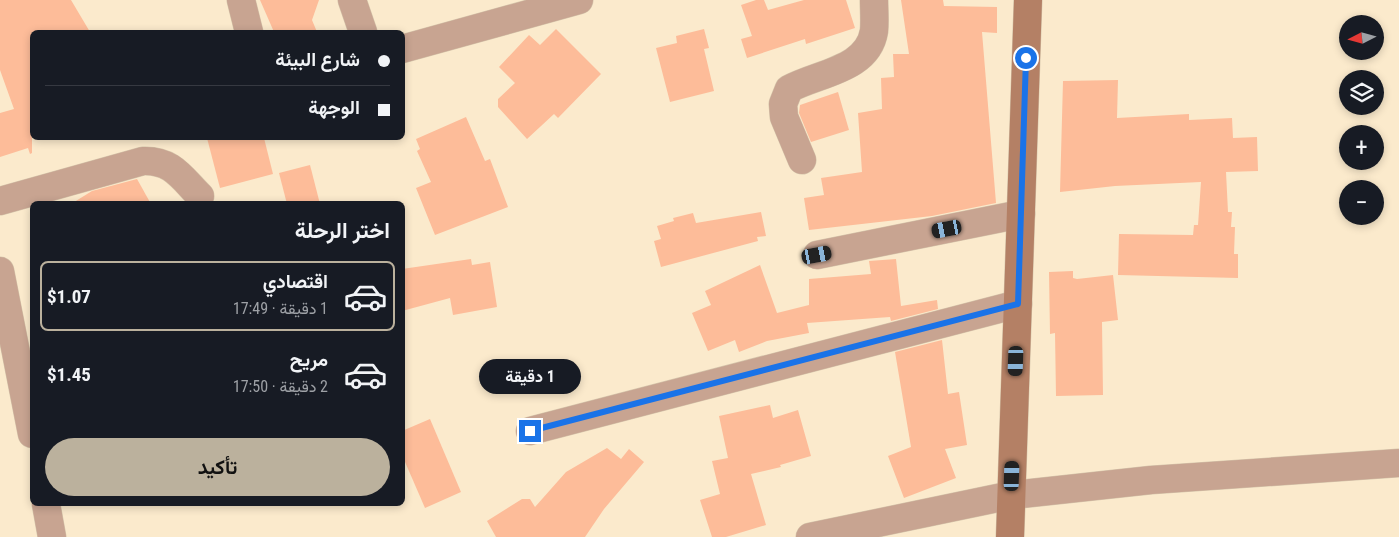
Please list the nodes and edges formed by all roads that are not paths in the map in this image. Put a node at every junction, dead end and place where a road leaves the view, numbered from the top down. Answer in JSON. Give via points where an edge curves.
{"nodes":[{"id":1,"x":241,"y":0,"type":"edge"},
{"id":2,"x":352,"y":0,"type":"edge"},
{"id":3,"x":578,"y":0,"type":"edge"},
{"id":4,"x":874,"y":0,"type":"edge"},
{"id":5,"x":1028,"y":0,"type":"edge"},
{"id":6,"x":249,"y":30,"type":"edge"},
{"id":7,"x":362,"y":30,"type":"edge"},
{"id":8,"x":405,"y":48,"type":"edge"},
{"id":9,"x":802,"y":160,"type":"dead end"},
{"id":10,"x":200,"y":196,"type":"dead end"},
{"id":11,"x":0,"y":201,"type":"edge"},
{"id":12,"x":1021,"y":214,"type":"junction"},
{"id":13,"x":817,"y":255,"type":"dead end"},
{"id":14,"x":0,"y":271,"type":"edge"},
{"id":15,"x":1018,"y":304,"type":"junction"},
{"id":16,"x":22,"y":325,"type":"edge"},
{"id":17,"x":30,"y":412,"type":"edge"},
{"id":18,"x":530,"y":431,"type":"dead end"},
{"id":19,"x":1399,"y":463,"type":"edge"},
{"id":20,"x":1012,"y":495,"type":"junction"},
{"id":21,"x":46,"y":506,"type":"edge"},
{"id":22,"x":52,"y":537,"type":"edge"},
{"id":23,"x":810,"y":537,"type":"edge"},
{"id":24,"x":1010,"y":537,"type":"edge"}],
"edges":[{"from":1,"to":6,"type":"street"},
{"from":2,"to":7,"type":"street"},
{"from":3,"to":8,"type":"street"},
{"from":4,"to":9,"type":"street","via":[[874,30],[869,47],[860,58],[789,89],[783,104],[784,117]]},
{"from":5,"to":12,"type":"street"},
{"from":10,"to":11,"type":"street","via":[[172,167],[159,161],[143,161]]},
{"from":12,"to":13,"type":"street"},
{"from":12,"to":15,"type":"street"},
{"from":14,"to":16,"type":"street"},
{"from":15,"to":18,"type":"street"},
{"from":15,"to":20,"type":"street"},
{"from":16,"to":17,"type":"street"},
{"from":19,"to":20,"type":"street","via":[[1151,480]]},
{"from":20,"to":23,"type":"street"},
{"from":20,"to":24,"type":"street"},
{"from":21,"to":22,"type":"street"}]}
